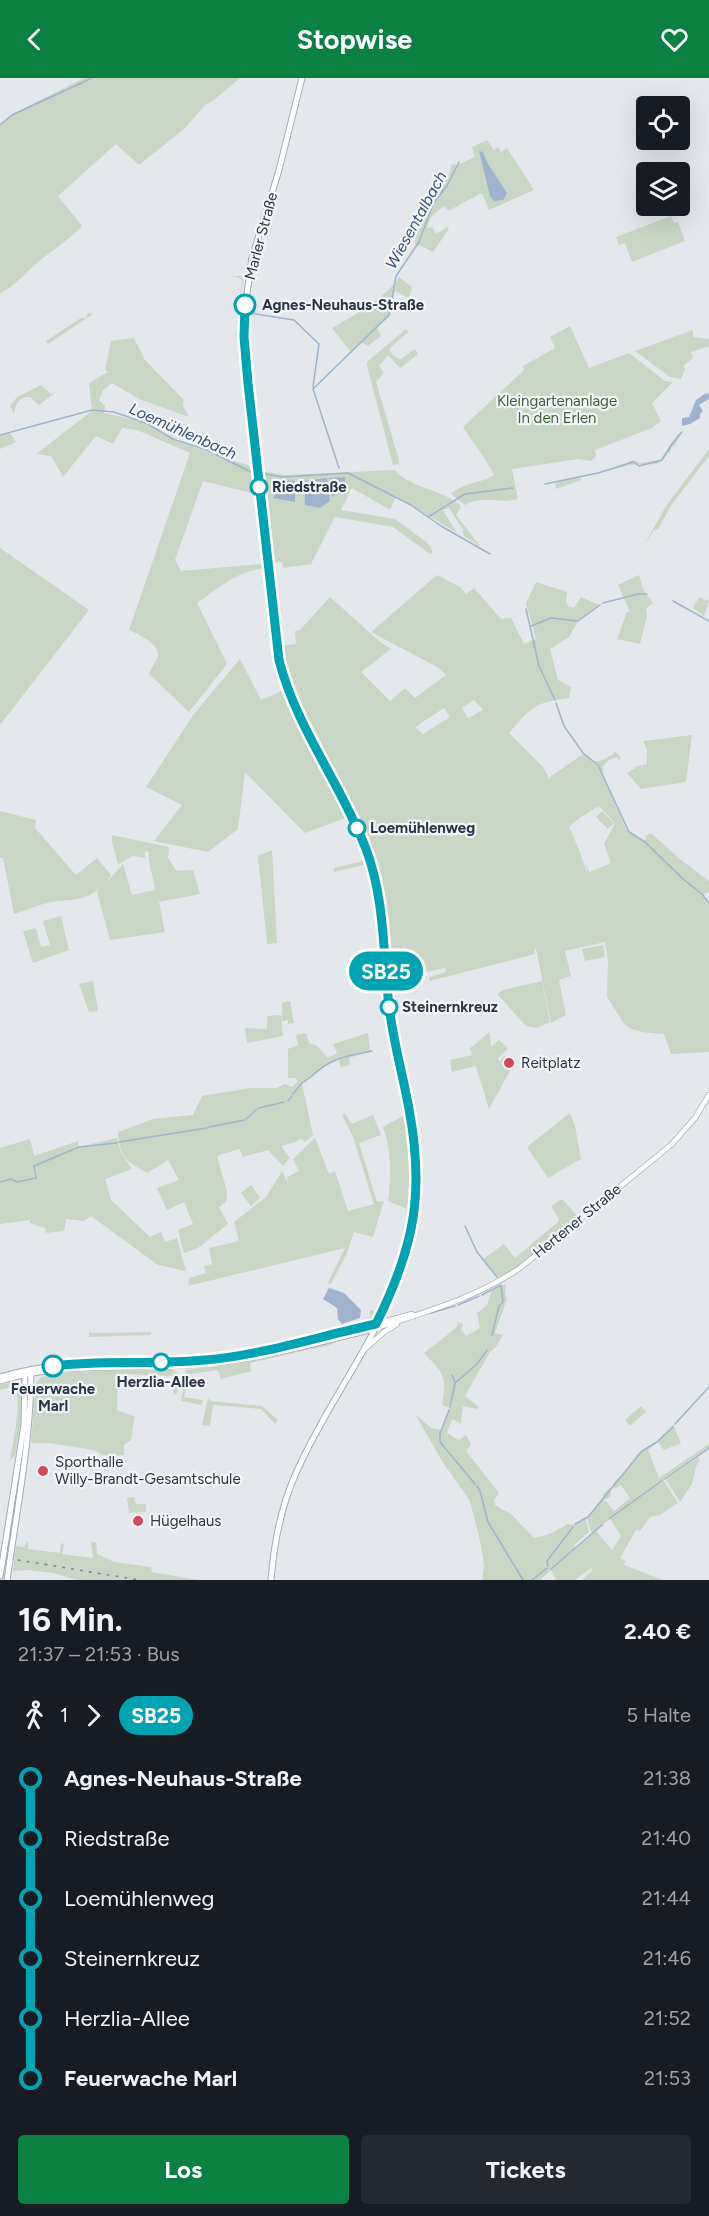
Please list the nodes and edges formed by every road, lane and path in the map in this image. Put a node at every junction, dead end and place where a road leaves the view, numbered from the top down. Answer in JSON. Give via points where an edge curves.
{"nodes":[{"id":1,"x":302,"y":78,"type":"edge"},
{"id":2,"x":709,"y":1095,"type":"edge"},
{"id":3,"x":386,"y":1304,"type":"junction"},
{"id":4,"x":420,"y":1313,"type":"junction"},
{"id":5,"x":395,"y":1318,"type":"junction"},
{"id":6,"x":405,"y":1320,"type":"junction"},
{"id":7,"x":375,"y":1326,"type":"junction"},
{"id":8,"x":357,"y":1333,"type":"junction"},
{"id":9,"x":367,"y":1344,"type":"junction"},
{"id":10,"x":364,"y":1350,"type":"junction"},
{"id":11,"x":43,"y":1371,"type":"junction"},
{"id":12,"x":28,"y":1372,"type":"junction"},
{"id":13,"x":2,"y":1379,"type":"edge"},
{"id":14,"x":26,"y":1391,"type":"junction"},
{"id":15,"x":31,"y":1400,"type":"junction"},
{"id":16,"x":7,"y":1556,"type":"junction"},
{"id":17,"x":0,"y":1575,"type":"edge"},
{"id":18,"x":7,"y":1580,"type":"edge"},
{"id":19,"x":271,"y":1580,"type":"edge"}],
"edges":[{"from":1,"to":3,"type":"main road","name":"Marler Straße","via":[[252,258],[244,337],[274,636],[282,672],[300,717],[372,866],[389,1007],[414,1133],[417,1173],[411,1234]]},
{"from":2,"to":4,"type":"main road","name":"Hertener Straße","via":[[671,1145],[520,1268],[477,1293]]},
{"from":3,"to":5,"type":"main road","via":[[387,1315]]},
{"from":3,"to":7,"type":"main road","name":"Marler Straße"},
{"from":4,"to":5,"type":"main road","name":"Hertener Straße"},
{"from":4,"to":6,"type":"main road","name":"Hertener Straße"},
{"from":5,"to":7,"type":"main road","name":"Hertener Straße"},
{"from":6,"to":7,"type":"main road","name":"Hertener Straße"},
{"from":6,"to":10,"type":"main road"},
{"from":7,"to":8,"type":"main road"},
{"from":7,"to":9,"type":"main road","name":"Marler Straße"},
{"from":7,"to":12,"type":"main road","via":[[220,1358],[83,1363]]},
{"from":8,"to":9,"type":"main road","via":[[366,1336]]},
{"from":8,"to":11,"type":"main road","via":[[203,1364]]},
{"from":9,"to":10,"type":"main road","name":"Marler Straße"},
{"from":10,"to":19,"type":"main road","name":"Marler Straße","via":[[296,1472],[286,1499]]},
{"from":11,"to":12,"type":"main road"},
{"from":11,"to":15,"type":"main road","via":[[33,1382]]},
{"from":12,"to":13,"type":"main road"},
{"from":12,"to":14,"type":"main road"},
{"from":12,"to":15,"type":"main road"},
{"from":13,"to":14,"type":"main road","via":[[21,1380]]},
{"from":14,"to":16,"type":"main road"},
{"from":15,"to":16,"type":"main road","via":[[27,1449]]},
{"from":16,"to":17,"type":"main road"},
{"from":16,"to":18,"type":"main road"}]}
